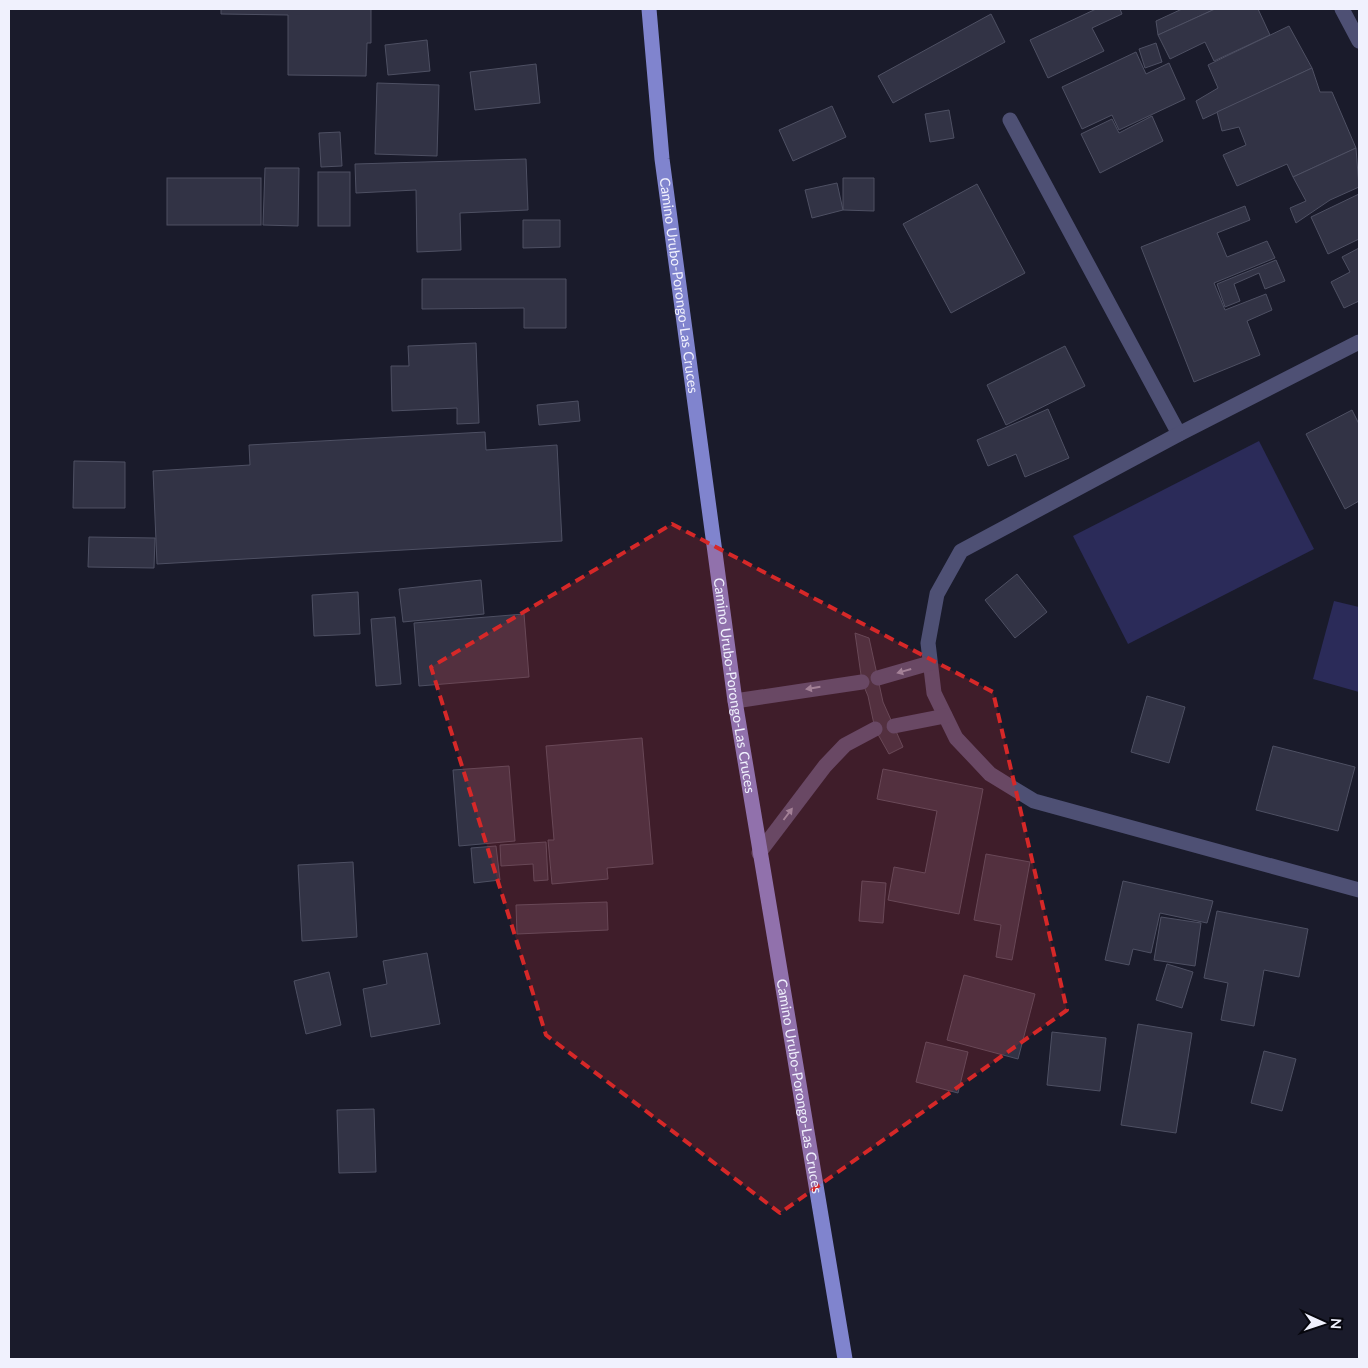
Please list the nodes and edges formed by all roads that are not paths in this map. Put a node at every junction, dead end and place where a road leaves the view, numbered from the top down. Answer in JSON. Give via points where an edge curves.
{"nodes":[{"id":1,"x":650,"y":9,"type":"edge"},
{"id":2,"x":1342,"y":9,"type":"edge"},
{"id":3,"x":1359,"y":40,"type":"edge"},
{"id":4,"x":1010,"y":120,"type":"dead end"},
{"id":5,"x":1359,"y":342,"type":"edge"},
{"id":6,"x":1179,"y":434,"type":"junction"},
{"id":7,"x":930,"y":663,"type":"junction"},
{"id":8,"x":878,"y":678,"type":"dead end"},
{"id":9,"x":862,"y":682,"type":"dead end"},
{"id":10,"x":735,"y":701,"type":"junction"},
{"id":11,"x":945,"y":716,"type":"junction"},
{"id":12,"x":894,"y":726,"type":"dead end"},
{"id":13,"x":875,"y":729,"type":"dead end"},
{"id":14,"x":759,"y":853,"type":"junction"},
{"id":15,"x":1359,"y":890,"type":"edge"},
{"id":16,"x":846,"y":1359,"type":"edge"}],
"edges":[{"from":1,"to":10,"type":"main road","name":"Camino Urubo-Porongo-Las Cruces","via":[[662,159]]},
{"from":2,"to":3,"type":"street"},
{"from":4,"to":6,"type":"street"},
{"from":5,"to":6,"type":"street"},
{"from":6,"to":7,"type":"street","via":[[961,551],[937,594],[928,643]]},
{"from":7,"to":8,"type":"street","one_way":true},
{"from":7,"to":11,"type":"street","via":[[934,693]]},
{"from":9,"to":10,"type":"street","one_way":true},
{"from":10,"to":14,"type":"main road","name":"Camino Urubo-Porongo-Las Cruces"},
{"from":11,"to":12,"type":"street"},
{"from":11,"to":15,"type":"street","via":[[956,738],[990,774],[1034,801]]},
{"from":14,"to":13,"type":"street","one_way":true,"via":[[844,745]]},
{"from":14,"to":16,"type":"main road","name":"Camino Urubo-Porongo-Las Cruces"}]}
